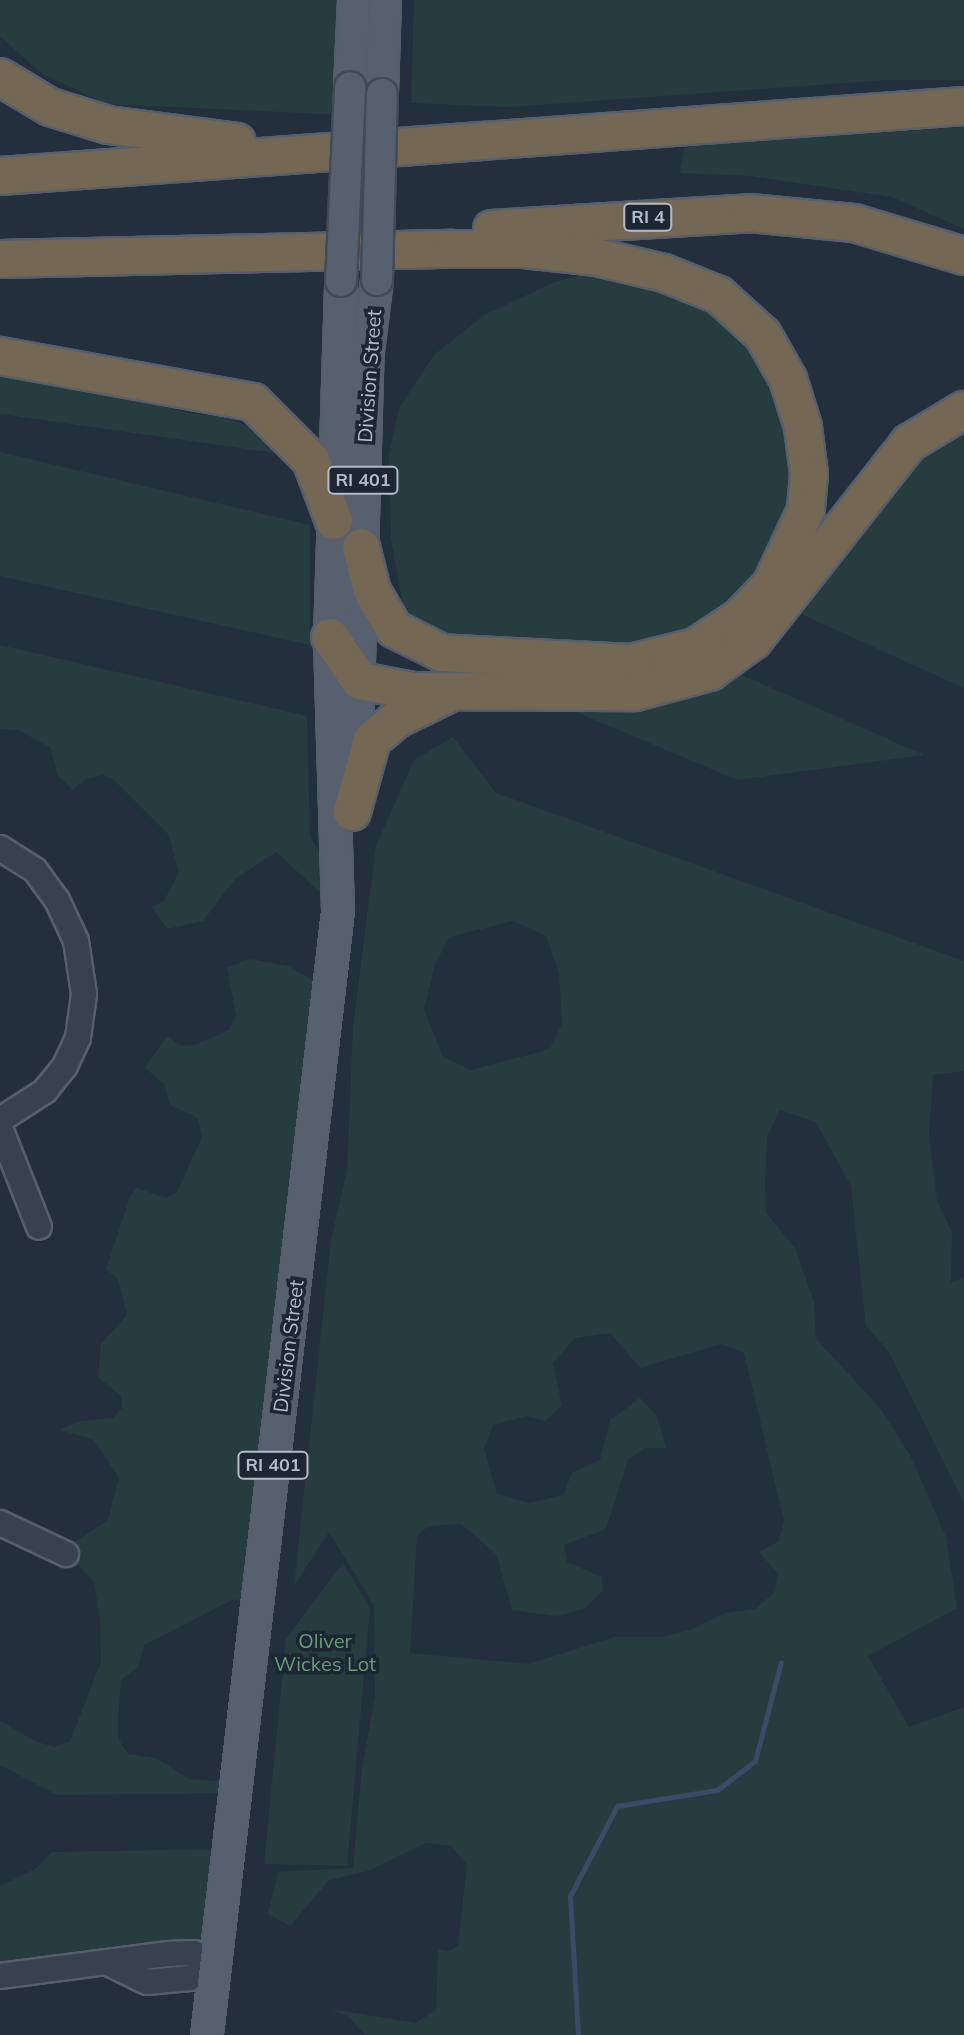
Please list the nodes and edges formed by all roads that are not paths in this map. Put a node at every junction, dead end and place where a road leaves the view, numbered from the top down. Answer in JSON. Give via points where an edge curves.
{"nodes":[{"id":1,"x":354,"y":0,"type":"edge"},
{"id":2,"x":385,"y":0,"type":"edge"},
{"id":3,"x":0,"y":77,"type":"edge"},
{"id":4,"x":964,"y":106,"type":"edge"},
{"id":5,"x":330,"y":152,"type":"junction"},
{"id":6,"x":0,"y":176,"type":"edge"},
{"id":7,"x":964,"y":256,"type":"edge"},
{"id":8,"x":0,"y":259,"type":"edge"},
{"id":9,"x":334,"y":265,"type":"junction"},
{"id":10,"x":0,"y":356,"type":"edge"},
{"id":11,"x":964,"y":410,"type":"edge"},
{"id":12,"x":334,"y":521,"type":"junction"},
{"id":13,"x":361,"y":547,"type":"junction"},
{"id":14,"x":330,"y":637,"type":"junction"},
{"id":15,"x":360,"y":681,"type":"junction"},
{"id":16,"x":448,"y":694,"type":"junction"},
{"id":17,"x":352,"y":812,"type":"junction"},
{"id":18,"x":0,"y":848,"type":"edge"},
{"id":19,"x":338,"y":895,"type":"junction"},
{"id":20,"x":0,"y":1120,"type":"edge"},
{"id":21,"x":0,"y":1128,"type":"edge"},
{"id":22,"x":39,"y":1227,"type":"dead end"},
{"id":23,"x":0,"y":1523,"type":"edge"},
{"id":24,"x":66,"y":1554,"type":"dead end"},
{"id":25,"x":215,"y":1964,"type":"junction"},
{"id":26,"x":0,"y":1976,"type":"edge"},
{"id":27,"x":207,"y":2035,"type":"edge"}],
"edges":[{"from":1,"to":9,"type":"main road","name":"Division Street","number":"RI 401","bridge":true},
{"from":2,"to":13,"type":"main road","name":"Division Street","number":"RI 401","bridge":true,"via":[[377,280],[368,351]]},
{"from":3,"to":5,"type":"highway","via":[[50,107],[108,125]]},
{"from":4,"to":5,"type":"highway"},
{"from":5,"to":6,"type":"highway"},
{"from":7,"to":9,"type":"highway","number":"RI 4","via":[[854,223],[750,213],[442,233]]},
{"from":8,"to":9,"type":"highway","number":"RI 4"},
{"from":9,"to":12,"type":"main road","name":"Division Street","number":"RI 401"},
{"from":9,"to":13,"type":"highway","via":[[524,249],[664,273],[719,295],[763,335],[788,379],[803,427],[809,474],[806,510],[771,585],[739,618],[695,647],[631,663],[442,653],[415,643],[382,613]]},
{"from":10,"to":12,"type":"highway","via":[[253,402],[311,460]]},
{"from":11,"to":16,"type":"highway","via":[[909,443],[754,640],[710,672],[635,692]]},
{"from":12,"to":14,"type":"main road","name":"Division Street","number":"RI 401"},
{"from":13,"to":15,"type":"main road","name":"Division Street","number":"RI 401"},
{"from":14,"to":15,"type":"highway"},
{"from":14,"to":19,"type":"main road","name":"Division Street","number":"RI 401"},
{"from":15,"to":16,"type":"highway"},
{"from":15,"to":17,"type":"main road","name":"Division Street","number":"RI 401"},
{"from":16,"to":17,"type":"highway","via":[[397,719],[372,740]]},
{"from":17,"to":19,"type":"main road","name":"Division Street","number":"RI 401"},
{"from":18,"to":20,"type":"street","via":[[35,870],[57,900],[76,941],[84,994],[78,1038],[65,1066],[45,1091]]},
{"from":19,"to":25,"type":"main road","name":"Division Street","number":"RI 401"},
{"from":21,"to":22,"type":"street"},
{"from":23,"to":24,"type":"street"},
{"from":25,"to":26,"type":"street","via":[[194,1953]]},
{"from":25,"to":27,"type":"main road","name":"Division Street","number":"RI 401"}]}
